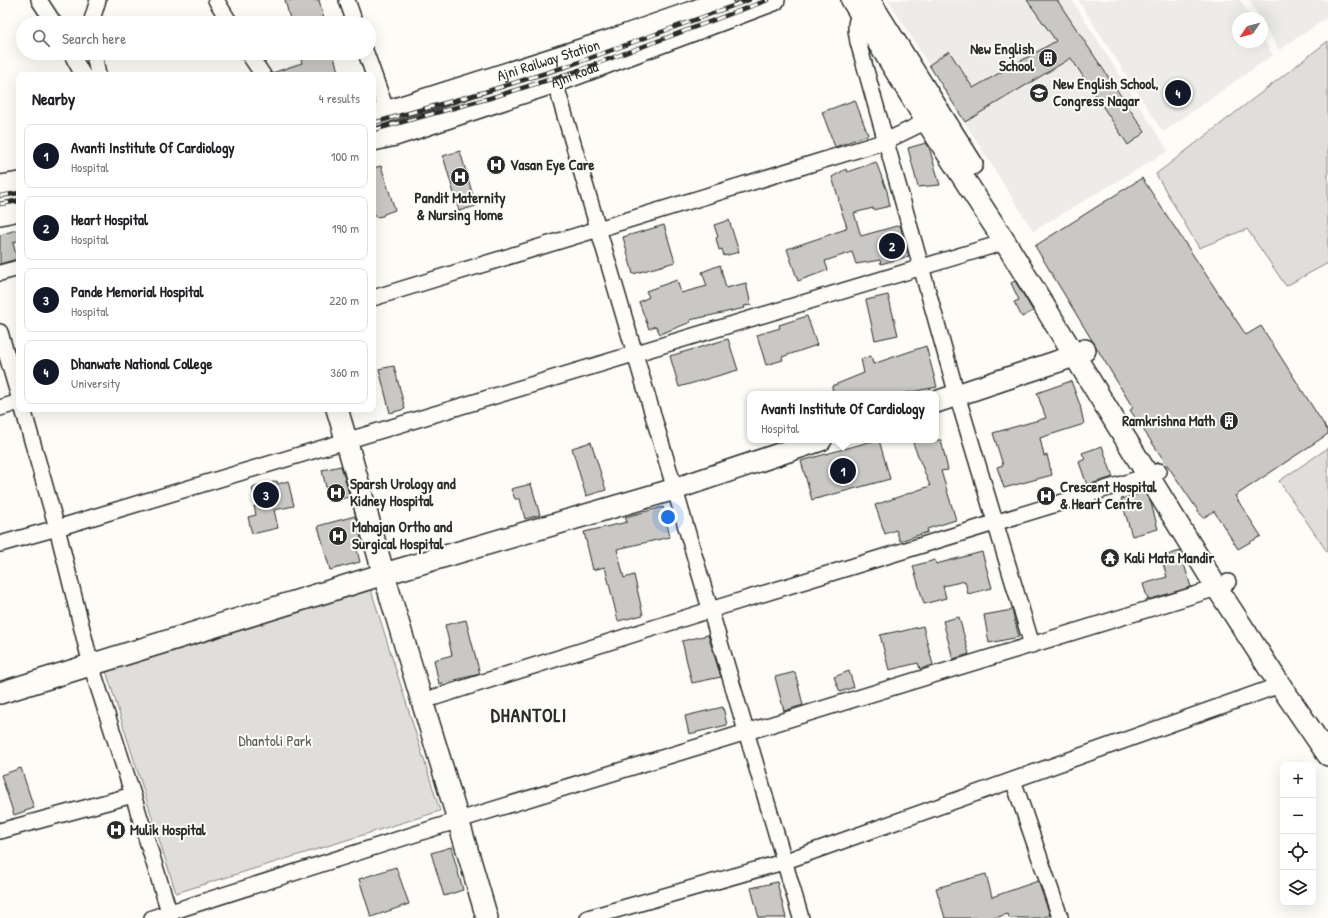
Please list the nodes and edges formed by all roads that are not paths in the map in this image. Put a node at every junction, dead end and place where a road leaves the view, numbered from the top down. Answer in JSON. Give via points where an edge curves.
{"nodes":[{"id":1,"x":38,"y":0,"type":"edge"},
{"id":2,"x":98,"y":0,"type":"edge"},
{"id":3,"x":216,"y":0,"type":"edge"},
{"id":4,"x":347,"y":0,"type":"edge"},
{"id":5,"x":723,"y":0,"type":"edge"},
{"id":6,"x":774,"y":0,"type":"edge"},
{"id":7,"x":861,"y":4,"type":"edge"},
{"id":8,"x":49,"y":16,"type":"edge"},
{"id":9,"x":92,"y":16,"type":"edge"},
{"id":10,"x":226,"y":16,"type":"edge"},
{"id":11,"x":353,"y":16,"type":"edge"},
{"id":12,"x":75,"y":60,"type":"edge"},
{"id":13,"x":95,"y":60,"type":"edge"},
{"id":14,"x":253,"y":60,"type":"edge"},
{"id":15,"x":368,"y":60,"type":"edge"},
{"id":16,"x":81,"y":72,"type":"edge"},
{"id":17,"x":97,"y":72,"type":"edge"},
{"id":18,"x":261,"y":72,"type":"edge"},
{"id":19,"x":370,"y":72,"type":"edge"},
{"id":20,"x":555,"y":82,"type":"junction"},
{"id":21,"x":376,"y":97,"type":"edge"},
{"id":22,"x":380,"y":114,"type":"edge"},
{"id":23,"x":934,"y":118,"type":"junction"},
{"id":24,"x":376,"y":139,"type":"edge"},
{"id":25,"x":886,"y":141,"type":"junction"},
{"id":26,"x":16,"y":183,"type":"edge"},
{"id":27,"x":0,"y":186,"type":"edge"},
{"id":28,"x":16,"y":211,"type":"edge"},
{"id":29,"x":0,"y":214,"type":"edge"},
{"id":30,"x":599,"y":230,"type":"junction"},
{"id":31,"x":1005,"y":242,"type":"junction"},
{"id":32,"x":922,"y":268,"type":"junction"},
{"id":33,"x":16,"y":269,"type":"edge"},
{"id":34,"x":0,"y":273,"type":"edge"},
{"id":35,"x":376,"y":297,"type":"edge"},
{"id":36,"x":0,"y":332,"type":"edge"},
{"id":37,"x":1080,"y":353,"type":"junction"},
{"id":38,"x":634,"y":354,"type":"junction"},
{"id":39,"x":16,"y":387,"type":"edge"},
{"id":40,"x":957,"y":395,"type":"junction"},
{"id":41,"x":939,"y":401,"type":"edge"},
{"id":42,"x":16,"y":403,"type":"edge"},
{"id":43,"x":0,"y":408,"type":"edge"},
{"id":44,"x":24,"y":412,"type":"edge"},
{"id":45,"x":338,"y":412,"type":"edge"},
{"id":46,"x":347,"y":441,"type":"junction"},
{"id":47,"x":813,"y":443,"type":"edge"},
{"id":48,"x":1153,"y":474,"type":"junction"},
{"id":49,"x":675,"y":489,"type":"junction"},
{"id":50,"x":995,"y":523,"type":"junction"},
{"id":51,"x":57,"y":528,"type":"junction"},
{"id":52,"x":0,"y":544,"type":"edge"},
{"id":53,"x":384,"y":574,"type":"junction"},
{"id":54,"x":1222,"y":585,"type":"junction"},
{"id":55,"x":710,"y":610,"type":"junction"},
{"id":56,"x":1032,"y":645,"type":"junction"},
{"id":57,"x":91,"y":665,"type":"junction"},
{"id":58,"x":1280,"y":685,"type":"junction"},
{"id":59,"x":0,"y":693,"type":"edge"},
{"id":60,"x":422,"y":702,"type":"junction"},
{"id":61,"x":1328,"y":730,"type":"edge"},
{"id":62,"x":746,"y":732,"type":"junction"},
{"id":63,"x":1328,"y":755,"type":"edge"},
{"id":64,"x":1013,"y":780,"type":"junction"},
{"id":65,"x":133,"y":795,"type":"junction"},
{"id":66,"x":459,"y":820,"type":"junction"},
{"id":67,"x":0,"y":831,"type":"edge"},
{"id":68,"x":783,"y":862,"type":"junction"},
{"id":69,"x":170,"y":915,"type":"edge"},
{"id":70,"x":152,"y":918,"type":"edge"},
{"id":71,"x":487,"y":918,"type":"edge"},
{"id":72,"x":588,"y":918,"type":"edge"},
{"id":73,"x":800,"y":918,"type":"edge"},
{"id":74,"x":1059,"y":918,"type":"edge"}],
"edges":[{"from":1,"to":8,"type":"street"},
{"from":2,"to":9,"type":"street"},
{"from":3,"to":10,"type":"street"},
{"from":4,"to":11,"type":"street"},
{"from":5,"to":22,"type":"main road","name":"Ajni Railway Station","via":[[605,42]]},
{"from":6,"to":20,"type":"main road","name":"Ajni Road"},
{"from":7,"to":23,"type":"main road"},
{"from":7,"to":25,"type":"street","via":[[856,20],[858,42]]},
{"from":12,"to":16,"type":"street"},
{"from":13,"to":17,"type":"street"},
{"from":14,"to":18,"type":"street"},
{"from":15,"to":19,"type":"street"},
{"from":20,"to":24,"type":"main road","name":"Ajni Road"},
{"from":20,"to":30,"type":"street"},
{"from":21,"to":22,"type":"street"},
{"from":23,"to":25,"type":"street"},
{"from":23,"to":31,"type":"main road"},
{"from":23,"to":37,"type":"main road","via":[[1028,255]]},
{"from":25,"to":30,"type":"street"},
{"from":25,"to":32,"type":"street"},
{"from":26,"to":27,"type":"main road"},
{"from":28,"to":29,"type":"main road"},
{"from":30,"to":35,"type":"street"},
{"from":30,"to":38,"type":"street"},
{"from":31,"to":32,"type":"street"},
{"from":31,"to":37,"type":"main road"},
{"from":32,"to":38,"type":"street"},
{"from":32,"to":40,"type":"street"},
{"from":33,"to":34,"type":"street"},
{"from":36,"to":39,"type":"street"},
{"from":37,"to":40,"type":"main road"},
{"from":37,"to":48,"type":"main road"},
{"from":38,"to":46,"type":"street"},
{"from":38,"to":49,"type":"street"},
{"from":40,"to":41,"type":"main road"},
{"from":40,"to":50,"type":"street"},
{"from":42,"to":43,"type":"street"},
{"from":44,"to":51,"type":"street"},
{"from":45,"to":46,"type":"main road"},
{"from":46,"to":51,"type":"street"},
{"from":46,"to":53,"type":"main road"},
{"from":47,"to":49,"type":"main road"},
{"from":48,"to":50,"type":"street"},
{"from":48,"to":54,"type":"main road"},
{"from":49,"to":53,"type":"main road"},
{"from":49,"to":55,"type":"street"},
{"from":50,"to":55,"type":"street"},
{"from":50,"to":56,"type":"street"},
{"from":51,"to":52,"type":"street"},
{"from":51,"to":57,"type":"street"},
{"from":53,"to":57,"type":"main road"},
{"from":53,"to":60,"type":"main road"},
{"from":54,"to":56,"type":"street"},
{"from":54,"to":58,"type":"main road"},
{"from":54,"to":61,"type":"main road","via":[[1259,631]]},
{"from":55,"to":60,"type":"street"},
{"from":55,"to":62,"type":"street"},
{"from":56,"to":62,"type":"street"},
{"from":57,"to":59,"type":"main road"},
{"from":57,"to":65,"type":"street"},
{"from":58,"to":63,"type":"main road"},
{"from":58,"to":64,"type":"street"},
{"from":60,"to":66,"type":"main road"},
{"from":62,"to":66,"type":"street"},
{"from":62,"to":68,"type":"street"},
{"from":64,"to":68,"type":"street"},
{"from":64,"to":74,"type":"street"},
{"from":65,"to":67,"type":"street"},
{"from":65,"to":69,"type":"street"},
{"from":66,"to":69,"type":"street"},
{"from":66,"to":71,"type":"main road"},
{"from":68,"to":72,"type":"street"},
{"from":68,"to":73,"type":"street"},
{"from":69,"to":70,"type":"street"}]}
